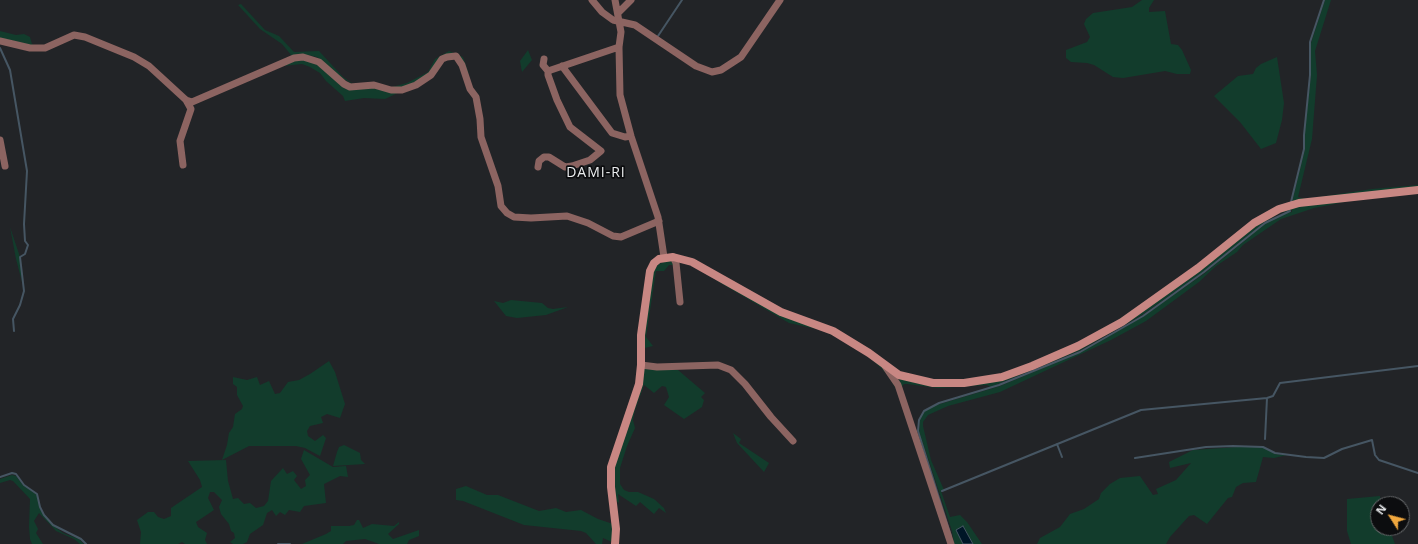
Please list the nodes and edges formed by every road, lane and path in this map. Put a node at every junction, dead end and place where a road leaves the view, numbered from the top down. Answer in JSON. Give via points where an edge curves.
{"nodes":[{"id":1,"x":592,"y":0,"type":"edge"},
{"id":2,"x":615,"y":0,"type":"edge"},
{"id":3,"x":631,"y":0,"type":"edge"},
{"id":4,"x":780,"y":0,"type":"edge"},
{"id":5,"x":618,"y":13,"type":"junction"},
{"id":6,"x":620,"y":23,"type":"junction"},
{"id":7,"x":0,"y":41,"type":"edge"},
{"id":8,"x":619,"y":47,"type":"junction"},
{"id":9,"x":544,"y":58,"type":"dead end"},
{"id":10,"x":562,"y":66,"type":"junction"},
{"id":11,"x":548,"y":71,"type":"junction"},
{"id":12,"x":186,"y":100,"type":"junction"},
{"id":13,"x":631,"y":136,"type":"junction"},
{"id":14,"x":0,"y":140,"type":"edge"},
{"id":15,"x":183,"y":165,"type":"dead end"},
{"id":16,"x":5,"y":166,"type":"dead end"},
{"id":17,"x":538,"y":167,"type":"dead end"},
{"id":18,"x":1418,"y":190,"type":"edge"},
{"id":19,"x":659,"y":222,"type":"junction"},
{"id":20,"x":669,"y":257,"type":"junction"},
{"id":21,"x":680,"y":302,"type":"dead end"},
{"id":22,"x":641,"y":365,"type":"junction"},
{"id":23,"x":885,"y":366,"type":"junction"},
{"id":24,"x":793,"y":441,"type":"dead end"},
{"id":25,"x":615,"y":544,"type":"edge"},
{"id":26,"x":951,"y":544,"type":"edge"}],
"edges":[{"from":1,"to":6,"type":"street","via":[[608,17]]},
{"from":2,"to":5,"type":"street"},
{"from":3,"to":5,"type":"street"},
{"from":4,"to":6,"type":"street","via":[[742,57],[721,70],[712,72],[696,66],[635,25]]},
{"from":5,"to":6,"type":"street"},
{"from":6,"to":8,"type":"street"},
{"from":7,"to":12,"type":"street","via":[[30,48],[45,48],[74,35],[85,37],[134,57],[149,66]]},
{"from":8,"to":10,"type":"street"},
{"from":8,"to":13,"type":"street","via":[[620,95]]},
{"from":9,"to":11,"type":"street","via":[[543,65]]},
{"from":10,"to":11,"type":"street"},
{"from":10,"to":13,"type":"street","via":[[612,133]]},
{"from":11,"to":17,"type":"street","via":[[557,100],[570,127],[601,151],[590,160],[572,166],[565,166],[544,157]]},
{"from":12,"to":15,"type":"street","via":[[191,109],[180,141]]},
{"from":12,"to":19,"type":"street","via":[[199,100],[285,61],[303,57],[319,62],[350,87],[374,86],[402,90],[431,75],[442,59],[456,56],[476,97],[480,137],[498,186],[501,206],[507,214],[531,218],[567,216],[621,237]]},
{"from":13,"to":19,"type":"street"},
{"from":14,"to":16,"type":"street"},
{"from":18,"to":23,"type":"street","via":[[1299,203],[1278,209],[1254,223],[1198,268],[1122,322],[1078,346],[1002,377],[964,383],[933,383],[899,375]]},
{"from":19,"to":20,"type":"street"},
{"from":20,"to":21,"type":"street","via":[[676,263]]},
{"from":20,"to":22,"type":"street","via":[[654,263],[650,271],[641,335]]},
{"from":20,"to":23,"type":"street","via":[[692,262],[781,312],[833,331]]},
{"from":22,"to":24,"type":"street","via":[[718,365],[731,370]]},
{"from":22,"to":25,"type":"street","via":[[638,390],[611,468]]},
{"from":23,"to":26,"type":"street","via":[[898,385]]}]}
